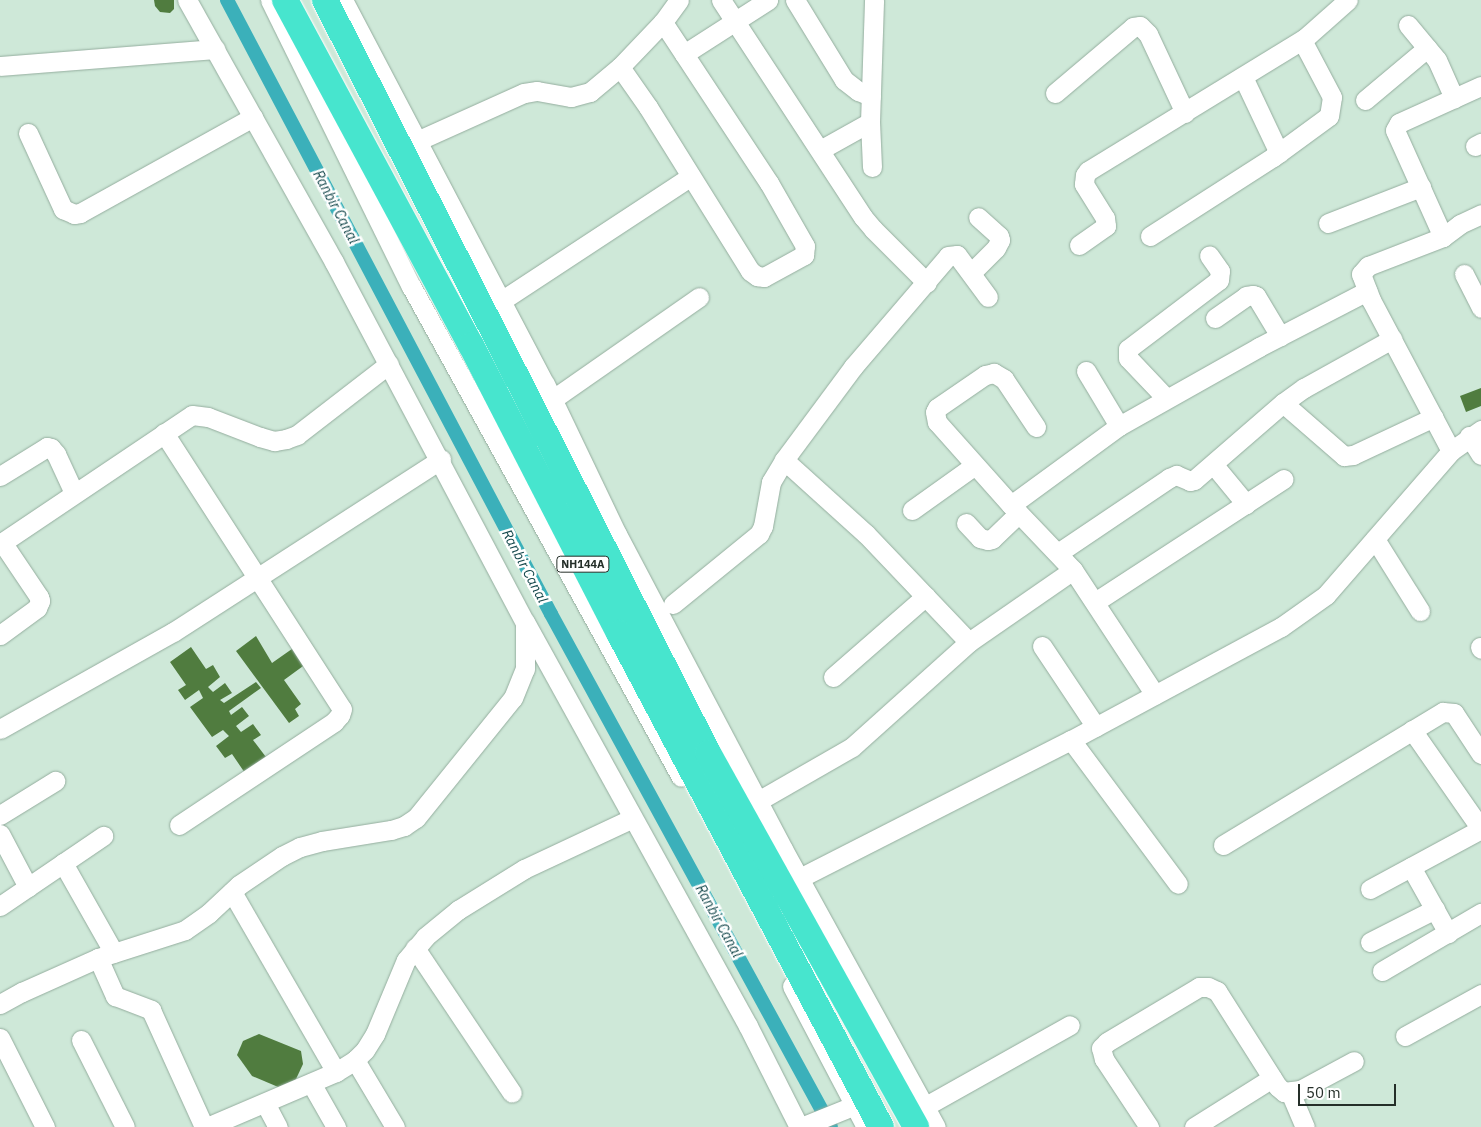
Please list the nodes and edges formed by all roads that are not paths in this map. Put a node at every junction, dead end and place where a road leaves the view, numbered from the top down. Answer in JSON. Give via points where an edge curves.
{"nodes":[{"id":1,"x":187,"y":0,"type":"edge"},
{"id":2,"x":270,"y":0,"type":"edge"},
{"id":3,"x":285,"y":0,"type":"edge"},
{"id":4,"x":325,"y":0,"type":"edge"},
{"id":5,"x":344,"y":0,"type":"edge"},
{"id":6,"x":679,"y":0,"type":"edge"},
{"id":7,"x":721,"y":0,"type":"edge"},
{"id":8,"x":768,"y":0,"type":"edge"},
{"id":9,"x":796,"y":0,"type":"edge"},
{"id":10,"x":874,"y":0,"type":"edge"},
{"id":11,"x":1348,"y":0,"type":"edge"},
{"id":12,"x":736,"y":20,"type":"junction"},
{"id":13,"x":663,"y":22,"type":"junction"},
{"id":14,"x":1408,"y":25,"type":"dead end"},
{"id":15,"x":1302,"y":40,"type":"junction"},
{"id":16,"x":1427,"y":48,"type":"junction"},
{"id":17,"x":215,"y":49,"type":"junction"},
{"id":18,"x":684,"y":54,"type":"junction"},
{"id":19,"x":0,"y":66,"type":"edge"},
{"id":20,"x":620,"y":67,"type":"junction"},
{"id":21,"x":1243,"y":77,"type":"junction"},
{"id":22,"x":1481,"y":86,"type":"edge"},
{"id":23,"x":1055,"y":93,"type":"dead end"},
{"id":24,"x":871,"y":96,"type":"junction"},
{"id":25,"x":1454,"y":98,"type":"junction"},
{"id":26,"x":1366,"y":100,"type":"dead end"},
{"id":27,"x":1185,"y":113,"type":"junction"},
{"id":28,"x":254,"y":118,"type":"junction"},
{"id":29,"x":870,"y":122,"type":"junction"},
{"id":30,"x":28,"y":133,"type":"dead end"},
{"id":31,"x":416,"y":141,"type":"junction"},
{"id":32,"x":820,"y":150,"type":"junction"},
{"id":33,"x":1279,"y":153,"type":"junction"},
{"id":34,"x":872,"y":167,"type":"dead end"},
{"id":35,"x":691,"y":176,"type":"junction"},
{"id":36,"x":1422,"y":187,"type":"junction"},
{"id":37,"x":1481,"y":214,"type":"edge"},
{"id":38,"x":978,"y":217,"type":"dead end"},
{"id":39,"x":1328,"y":223,"type":"dead end"},
{"id":40,"x":1150,"y":236,"type":"dead end"},
{"id":41,"x":1443,"y":237,"type":"junction"},
{"id":42,"x":1079,"y":245,"type":"dead end"},
{"id":43,"x":1209,"y":255,"type":"dead end"},
{"id":44,"x":971,"y":273,"type":"junction"},
{"id":45,"x":1464,"y":274,"type":"dead end"},
{"id":46,"x":927,"y":283,"type":"junction"},
{"id":47,"x":1367,"y":291,"type":"junction"},
{"id":48,"x":699,"y":297,"type":"dead end"},
{"id":49,"x":988,"y":297,"type":"dead end"},
{"id":50,"x":501,"y":302,"type":"junction"},
{"id":51,"x":1481,"y":308,"type":"edge"},
{"id":52,"x":1215,"y":318,"type":"dead end"},
{"id":53,"x":1280,"y":336,"type":"junction"},
{"id":54,"x":1392,"y":339,"type":"junction"},
{"id":55,"x":389,"y":364,"type":"junction"},
{"id":56,"x":1086,"y":371,"type":"dead end"},
{"id":57,"x":1166,"y":398,"type":"junction"},
{"id":58,"x":553,"y":399,"type":"junction"},
{"id":59,"x":1283,"y":403,"type":"junction"},
{"id":60,"x":1434,"y":417,"type":"junction"},
{"id":61,"x":1119,"y":426,"type":"junction"},
{"id":62,"x":1036,"y":427,"type":"dead end"},
{"id":63,"x":164,"y":433,"type":"junction"},
{"id":64,"x":1475,"y":433,"type":"edge"},
{"id":65,"x":1450,"y":451,"type":"junction"},
{"id":66,"x":1481,"y":455,"type":"edge"},
{"id":67,"x":441,"y":460,"type":"junction"},
{"id":68,"x":784,"y":460,"type":"junction"},
{"id":69,"x":1212,"y":464,"type":"junction"},
{"id":70,"x":975,"y":465,"type":"junction"},
{"id":71,"x":0,"y":476,"type":"edge"},
{"id":72,"x":1284,"y":479,"type":"dead end"},
{"id":73,"x":74,"y":493,"type":"junction"},
{"id":74,"x":1246,"y":504,"type":"junction"},
{"id":75,"x":1015,"y":509,"type":"junction"},
{"id":76,"x":912,"y":510,"type":"dead end"},
{"id":77,"x":966,"y":523,"type":"dead end"},
{"id":78,"x":1376,"y":539,"type":"junction"},
{"id":79,"x":1,"y":543,"type":"edge"},
{"id":80,"x":1058,"y":553,"type":"junction"},
{"id":81,"x":1073,"y":570,"type":"junction"},
{"id":82,"x":256,"y":578,"type":"junction"},
{"id":83,"x":926,"y":596,"type":"junction"},
{"id":84,"x":1096,"y":602,"type":"junction"},
{"id":85,"x":673,"y":604,"type":"dead end"},
{"id":86,"x":1420,"y":611,"type":"dead end"},
{"id":87,"x":526,"y":622,"type":"junction"},
{"id":88,"x":0,"y":635,"type":"edge"},
{"id":89,"x":969,"y":642,"type":"junction"},
{"id":90,"x":1042,"y":646,"type":"dead end"},
{"id":91,"x":833,"y":677,"type":"dead end"},
{"id":92,"x":1155,"y":695,"type":"junction"},
{"id":93,"x":1096,"y":727,"type":"junction"},
{"id":94,"x":0,"y":728,"type":"edge"},
{"id":95,"x":1412,"y":730,"type":"junction"},
{"id":96,"x":1071,"y":740,"type":"junction"},
{"id":97,"x":1481,"y":754,"type":"edge"},
{"id":98,"x":55,"y":781,"type":"dead end"},
{"id":99,"x":766,"y":796,"type":"dead end"},
{"id":100,"x":0,"y":815,"type":"edge"},
{"id":101,"x":634,"y":818,"type":"junction"},
{"id":102,"x":179,"y":824,"type":"dead end"},
{"id":103,"x":1481,"y":829,"type":"edge"},
{"id":104,"x":0,"y":834,"type":"edge"},
{"id":105,"x":103,"y":836,"type":"dead end"},
{"id":106,"x":1224,"y":844,"type":"dead end"},
{"id":107,"x":63,"y":863,"type":"junction"},
{"id":108,"x":1411,"y":867,"type":"junction"},
{"id":109,"x":800,"y":878,"type":"junction"},
{"id":110,"x":1178,"y":884,"type":"dead end"},
{"id":111,"x":28,"y":887,"type":"junction"},
{"id":112,"x":1370,"y":889,"type":"dead end"},
{"id":113,"x":232,"y":892,"type":"junction"},
{"id":114,"x":750,"y":903,"type":"junction"},
{"id":115,"x":0,"y":906,"type":"edge"},
{"id":116,"x":1435,"y":909,"type":"junction"},
{"id":117,"x":1481,"y":913,"type":"edge"},
{"id":118,"x":1448,"y":932,"type":"junction"},
{"id":119,"x":1370,"y":942,"type":"dead end"},
{"id":120,"x":415,"y":948,"type":"junction"},
{"id":121,"x":106,"y":955,"type":"junction"},
{"id":122,"x":1382,"y":971,"type":"dead end"},
{"id":123,"x":1481,"y":994,"type":"edge"},
{"id":124,"x":0,"y":1004,"type":"edge"},
{"id":125,"x":1070,"y":1025,"type":"dead end"},
{"id":126,"x":1405,"y":1036,"type":"dead end"},
{"id":127,"x":0,"y":1038,"type":"edge"},
{"id":128,"x":81,"y":1040,"type":"dead end"},
{"id":129,"x":355,"y":1060,"type":"junction"},
{"id":130,"x":1354,"y":1061,"type":"dead end"},
{"id":131,"x":336,"y":1072,"type":"junction"},
{"id":132,"x":1272,"y":1078,"type":"junction"},
{"id":133,"x":310,"y":1083,"type":"junction"},
{"id":134,"x":1290,"y":1092,"type":"junction"},
{"id":135,"x":512,"y":1093,"type":"dead end"},
{"id":136,"x":265,"y":1103,"type":"junction"},
{"id":137,"x":848,"y":1107,"type":"junction"},
{"id":138,"x":920,"y":1117,"type":"edge"},
{"id":139,"x":804,"y":1126,"type":"edge"},
{"id":140,"x":45,"y":1127,"type":"edge"},
{"id":141,"x":125,"y":1127,"type":"edge"},
{"id":142,"x":206,"y":1127,"type":"edge"},
{"id":143,"x":278,"y":1127,"type":"edge"},
{"id":144,"x":336,"y":1127,"type":"edge"},
{"id":145,"x":395,"y":1127,"type":"edge"},
{"id":146,"x":866,"y":1127,"type":"edge"},
{"id":147,"x":881,"y":1127,"type":"edge"},
{"id":148,"x":936,"y":1127,"type":"edge"},
{"id":149,"x":1149,"y":1127,"type":"edge"},
{"id":150,"x":1194,"y":1127,"type":"edge"},
{"id":151,"x":1305,"y":1127,"type":"edge"}],
"edges":[{"from":1,"to":17,"type":"street"},
{"from":2,"to":114,"type":"street","via":[[412,286]]},
{"from":3,"to":147,"type":"highway","number":"NH144A","bridge":true,"via":[[471,346]]},
{"from":4,"to":138,"type":"highway","number":"NH144A","bridge":true,"via":[[708,753]]},
{"from":5,"to":31,"type":"street"},
{"from":6,"to":13,"type":"street"},
{"from":7,"to":12,"type":"street"},
{"from":8,"to":12,"type":"street"},
{"from":9,"to":24,"type":"street","via":[[844,80]]},
{"from":10,"to":24,"type":"street"},
{"from":11,"to":15,"type":"street"},
{"from":12,"to":18,"type":"street"},
{"from":12,"to":32,"type":"street"},
{"from":13,"to":18,"type":"street"},
{"from":13,"to":20,"type":"street"},
{"from":14,"to":16,"type":"street"},
{"from":15,"to":21,"type":"street"},
{"from":15,"to":33,"type":"street","via":[[1332,97],[1331,110],[1325,120]]},
{"from":16,"to":25,"type":"street","via":[[1438,60]]},
{"from":16,"to":26,"type":"street"},
{"from":17,"to":19,"type":"street"},
{"from":17,"to":28,"type":"street"},
{"from":18,"to":35,"type":"street","via":[[769,183],[805,246],[804,254],[764,277],[757,276],[750,271]]},
{"from":20,"to":31,"type":"street","via":[[581,96],[536,91],[524,93]]},
{"from":20,"to":35,"type":"street"},
{"from":21,"to":27,"type":"street"},
{"from":21,"to":33,"type":"street"},
{"from":22,"to":25,"type":"street"},
{"from":23,"to":27,"type":"street","via":[[1134,27],[1140,26],[1148,34]]},
{"from":24,"to":29,"type":"street"},
{"from":25,"to":36,"type":"street","via":[[1400,123],[1395,130]]},
{"from":27,"to":42,"type":"street","via":[[1088,171],[1084,184],[1105,218],[1106,226]]},
{"from":28,"to":30,"type":"street","via":[[74,214],[63,209]]},
{"from":28,"to":55,"type":"street"},
{"from":29,"to":32,"type":"street"},
{"from":29,"to":34,"type":"street"},
{"from":31,"to":50,"type":"street"},
{"from":32,"to":46,"type":"street","via":[[879,235]]},
{"from":33,"to":40,"type":"street"},
{"from":35,"to":50,"type":"street"},
{"from":36,"to":39,"type":"street"},
{"from":36,"to":41,"type":"street"},
{"from":37,"to":41,"type":"street"},
{"from":38,"to":44,"type":"street","via":[[1000,240]]},
{"from":41,"to":47,"type":"street","via":[[1364,268],[1361,278]]},
{"from":43,"to":57,"type":"street","via":[[1220,271],[1219,280],[1128,350],[1128,358]]},
{"from":44,"to":46,"type":"street","via":[[954,254],[948,256]]},
{"from":44,"to":49,"type":"street"},
{"from":45,"to":51,"type":"street"},
{"from":46,"to":68,"type":"street","via":[[853,366]]},
{"from":47,"to":53,"type":"street"},
{"from":47,"to":54,"type":"street"},
{"from":48,"to":58,"type":"street"},
{"from":50,"to":58,"type":"street"},
{"from":52,"to":53,"type":"street","via":[[1246,296],[1253,295]]},
{"from":53,"to":57,"type":"street"},
{"from":54,"to":59,"type":"street"},
{"from":54,"to":60,"type":"street"},
{"from":55,"to":63,"type":"street","via":[[296,435],[286,439],[260,438],[200,415],[192,415]]},
{"from":55,"to":67,"type":"street"},
{"from":56,"to":61,"type":"street"},
{"from":57,"to":61,"type":"street"},
{"from":58,"to":109,"type":"street","via":[[617,534]]},
{"from":59,"to":60,"type":"street","via":[[1344,456],[1353,455]]},
{"from":59,"to":69,"type":"street"},
{"from":60,"to":65,"type":"street"},
{"from":61,"to":75,"type":"street"},
{"from":62,"to":70,"type":"street","via":[[1004,379],[994,373],[986,375],[934,412],[937,422]]},
{"from":63,"to":73,"type":"street"},
{"from":63,"to":82,"type":"street"},
{"from":64,"to":65,"type":"street"},
{"from":64,"to":66,"type":"street"},
{"from":65,"to":78,"type":"street"},
{"from":67,"to":82,"type":"street"},
{"from":67,"to":87,"type":"street"},
{"from":68,"to":83,"type":"street","via":[[866,534]]},
{"from":68,"to":85,"type":"street","via":[[771,482],[759,534]]},
{"from":69,"to":74,"type":"street"},
{"from":69,"to":80,"type":"street","via":[[1192,481],[1176,475],[1169,478]]},
{"from":70,"to":75,"type":"street"},
{"from":70,"to":76,"type":"street"},
{"from":71,"to":73,"type":"street","via":[[50,448]]},
{"from":72,"to":74,"type":"street"},
{"from":73,"to":79,"type":"street"},
{"from":74,"to":84,"type":"street"},
{"from":75,"to":77,"type":"street","via":[[992,539],[980,538]]},
{"from":75,"to":80,"type":"street"},
{"from":78,"to":86,"type":"street"},
{"from":78,"to":92,"type":"street","via":[[1326,595],[1300,614]]},
{"from":79,"to":88,"type":"street","via":[[40,602],[37,608]]},
{"from":80,"to":81,"type":"street"},
{"from":81,"to":84,"type":"street"},
{"from":81,"to":89,"type":"street"},
{"from":82,"to":94,"type":"street","via":[[173,632]]},
{"from":82,"to":102,"type":"street","via":[[342,712],[334,722]]},
{"from":83,"to":89,"type":"street"},
{"from":83,"to":91,"type":"street"},
{"from":84,"to":92,"type":"street"},
{"from":87,"to":101,"type":"street"},
{"from":87,"to":113,"type":"street","via":[[525,670],[514,698],[416,818],[391,830],[300,847]]},
{"from":89,"to":99,"type":"street","via":[[852,747]]},
{"from":90,"to":93,"type":"street"},
{"from":92,"to":93,"type":"street"},
{"from":93,"to":96,"type":"street"},
{"from":95,"to":97,"type":"street","via":[[1443,712],[1454,713]]},
{"from":95,"to":103,"type":"street"},
{"from":95,"to":106,"type":"street"},
{"from":96,"to":109,"type":"street"},
{"from":96,"to":110,"type":"street"},
{"from":98,"to":100,"type":"street"},
{"from":101,"to":120,"type":"street","via":[[524,869],[458,910]]},
{"from":101,"to":139,"type":"street"},
{"from":103,"to":108,"type":"street"},
{"from":104,"to":111,"type":"street"},
{"from":105,"to":107,"type":"street"},
{"from":107,"to":111,"type":"street"},
{"from":107,"to":121,"type":"street"},
{"from":108,"to":112,"type":"street"},
{"from":108,"to":116,"type":"street"},
{"from":109,"to":114,"type":"street"},
{"from":109,"to":138,"type":"street"},
{"from":111,"to":115,"type":"street"},
{"from":113,"to":121,"type":"street","via":[[185,930]]},
{"from":113,"to":131,"type":"street"},
{"from":114,"to":137,"type":"street"},
{"from":116,"to":118,"type":"street"},
{"from":116,"to":119,"type":"street"},
{"from":117,"to":118,"type":"street"},
{"from":118,"to":122,"type":"street"},
{"from":120,"to":129,"type":"street","via":[[396,982],[375,1034]]},
{"from":120,"to":135,"type":"street"},
{"from":121,"to":124,"type":"street"},
{"from":121,"to":142,"type":"street","via":[[115,996],[151,1010]]},
{"from":123,"to":126,"type":"street"},
{"from":125,"to":138,"type":"street"},
{"from":127,"to":140,"type":"street"},
{"from":128,"to":141,"type":"street"},
{"from":129,"to":131,"type":"street"},
{"from":129,"to":145,"type":"street"},
{"from":130,"to":134,"type":"street","via":[[1310,1086]]},
{"from":131,"to":133,"type":"street"},
{"from":132,"to":134,"type":"street","via":[[1284,1092]]},
{"from":132,"to":149,"type":"street","via":[[1217,991],[1199,987],[1102,1048],[1104,1058]]},
{"from":132,"to":150,"type":"street"},
{"from":133,"to":136,"type":"street"},
{"from":133,"to":144,"type":"street"},
{"from":134,"to":151,"type":"street"},
{"from":136,"to":142,"type":"street"},
{"from":136,"to":143,"type":"street"},
{"from":137,"to":139,"type":"street"},
{"from":137,"to":146,"type":"street"},
{"from":138,"to":148,"type":"street"}]}
